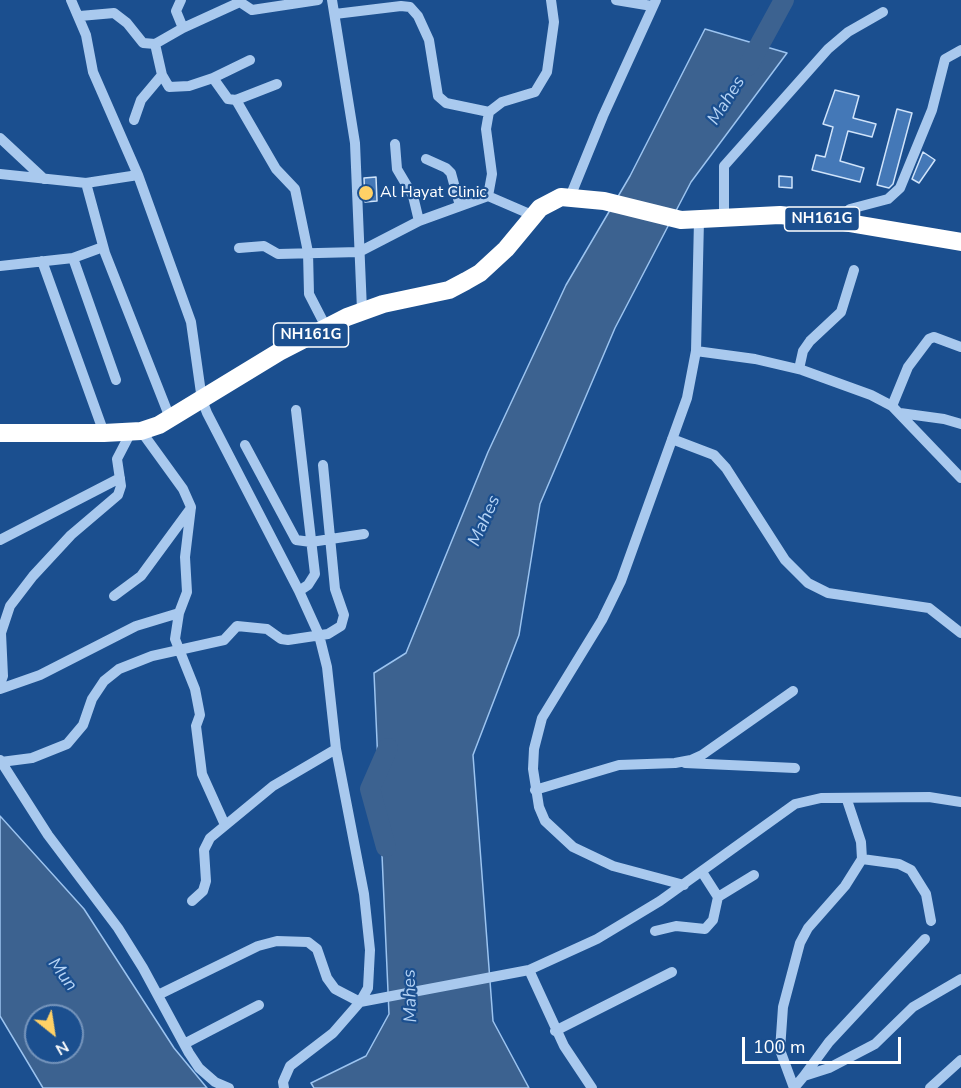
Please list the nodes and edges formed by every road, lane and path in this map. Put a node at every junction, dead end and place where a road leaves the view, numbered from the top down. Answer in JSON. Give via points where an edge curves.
{"nodes":[{"id":1,"x":71,"y":0,"type":"edge"},
{"id":2,"x":181,"y":0,"type":"edge"},
{"id":3,"x":318,"y":0,"type":"edge"},
{"id":4,"x":332,"y":0,"type":"edge"},
{"id":5,"x":551,"y":0,"type":"edge"},
{"id":6,"x":616,"y":0,"type":"edge"},
{"id":7,"x":654,"y":3,"type":"edge"},
{"id":8,"x":883,"y":12,"type":"dead end"},
{"id":9,"x":335,"y":14,"type":"junction"},
{"id":10,"x":80,"y":16,"type":"junction"},
{"id":11,"x":183,"y":28,"type":"junction"},
{"id":12,"x":155,"y":44,"type":"junction"},
{"id":13,"x":961,"y":50,"type":"edge"},
{"id":14,"x":250,"y":60,"type":"dead end"},
{"id":15,"x":162,"y":75,"type":"junction"},
{"id":16,"x":213,"y":78,"type":"junction"},
{"id":17,"x":277,"y":84,"type":"dead end"},
{"id":18,"x":236,"y":100,"type":"junction"},
{"id":19,"x":489,"y":112,"type":"junction"},
{"id":20,"x":134,"y":120,"type":"dead end"},
{"id":21,"x":0,"y":138,"type":"edge"},
{"id":22,"x":394,"y":144,"type":"dead end"},
{"id":23,"x":426,"y":159,"type":"dead end"},
{"id":24,"x":0,"y":174,"type":"edge"},
{"id":25,"x":138,"y":174,"type":"junction"},
{"id":26,"x":44,"y":179,"type":"junction"},
{"id":27,"x":86,"y":183,"type":"junction"},
{"id":28,"x":488,"y":196,"type":"junction"},
{"id":29,"x":570,"y":197,"type":"junction"},
{"id":30,"x":460,"y":206,"type":"junction"},
{"id":31,"x":532,"y":215,"type":"junction"},
{"id":32,"x":724,"y":218,"type":"junction"},
{"id":33,"x":690,"y":220,"type":"junction"},
{"id":34,"x":419,"y":221,"type":"junction"},
{"id":35,"x":837,"y":221,"type":"junction"},
{"id":36,"x":961,"y":242,"type":"edge"},
{"id":37,"x":103,"y":247,"type":"junction"},
{"id":38,"x":239,"y":248,"type":"dead end"},
{"id":39,"x":308,"y":252,"type":"junction"},
{"id":40,"x":358,"y":252,"type":"junction"},
{"id":41,"x":73,"y":258,"type":"junction"},
{"id":42,"x":42,"y":261,"type":"junction"},
{"id":43,"x":0,"y":266,"type":"edge"},
{"id":44,"x":854,"y":270,"type":"dead end"},
{"id":45,"x":362,"y":310,"type":"junction"},
{"id":46,"x":326,"y":327,"type":"junction"},
{"id":47,"x":961,"y":347,"type":"edge"},
{"id":48,"x":696,"y":351,"type":"junction"},
{"id":49,"x":799,"y":369,"type":"junction"},
{"id":50,"x":116,"y":380,"type":"dead end"},
{"id":51,"x":202,"y":400,"type":"junction"},
{"id":52,"x":296,"y":410,"type":"dead end"},
{"id":53,"x":896,"y":410,"type":"junction"},
{"id":54,"x":170,"y":418,"type":"junction"},
{"id":55,"x":961,"y":424,"type":"edge"},
{"id":56,"x":136,"y":431,"type":"junction"},
{"id":57,"x":0,"y":433,"type":"edge"},
{"id":58,"x":104,"y":434,"type":"junction"},
{"id":59,"x":672,"y":439,"type":"junction"},
{"id":60,"x":245,"y":445,"type":"dead end"},
{"id":61,"x":324,"y":465,"type":"dead end"},
{"id":62,"x":120,"y":478,"type":"junction"},
{"id":63,"x":961,"y":478,"type":"edge"},
{"id":64,"x":191,"y":507,"type":"junction"},
{"id":65,"x":364,"y":534,"type":"dead end"},
{"id":66,"x":331,"y":539,"type":"junction"},
{"id":67,"x":0,"y":540,"type":"edge"},
{"id":68,"x":311,"y":542,"type":"junction"},
{"id":69,"x":299,"y":591,"type":"junction"},
{"id":70,"x":114,"y":596,"type":"dead end"},
{"id":71,"x":179,"y":613,"type":"junction"},
{"id":72,"x":961,"y":633,"type":"edge"},
{"id":73,"x":319,"y":635,"type":"junction"},
{"id":74,"x":179,"y":648,"type":"junction"},
{"id":75,"x":0,"y":687,"type":"edge"},
{"id":76,"x":793,"y":692,"type":"dead end"},
{"id":77,"x":336,"y":749,"type":"junction"},
{"id":78,"x":1,"y":761,"type":"edge"},
{"id":79,"x":675,"y":763,"type":"junction"},
{"id":80,"x":795,"y":768,"type":"dead end"},
{"id":81,"x":535,"y":790,"type":"junction"},
{"id":82,"x":847,"y":800,"type":"junction"},
{"id":83,"x":961,"y":802,"type":"edge"},
{"id":84,"x":225,"y":825,"type":"junction"},
{"id":85,"x":862,"y":859,"type":"junction"},
{"id":86,"x":702,"y":872,"type":"junction"},
{"id":87,"x":754,"y":875,"type":"dead end"},
{"id":88,"x":684,"y":885,"type":"junction"},
{"id":89,"x":718,"y":897,"type":"junction"},
{"id":90,"x":192,"y":902,"type":"dead end"},
{"id":91,"x":931,"y":921,"type":"dead end"},
{"id":92,"x":655,"y":931,"type":"dead end"},
{"id":93,"x":925,"y":939,"type":"dead end"},
{"id":94,"x":529,"y":970,"type":"junction"},
{"id":95,"x":672,"y":972,"type":"dead end"},
{"id":96,"x":961,"y":979,"type":"edge"},
{"id":97,"x":158,"y":995,"type":"junction"},
{"id":98,"x":360,"y":1002,"type":"junction"},
{"id":99,"x":259,"y":1005,"type":"dead end"},
{"id":100,"x":555,"y":1031,"type":"junction"},
{"id":101,"x":184,"y":1044,"type":"junction"},
{"id":102,"x":961,"y":1060,"type":"edge"},
{"id":103,"x":804,"y":1076,"type":"junction"},
{"id":104,"x":229,"y":1088,"type":"edge"},
{"id":105,"x":284,"y":1088,"type":"edge"},
{"id":106,"x":592,"y":1088,"type":"edge"},
{"id":107,"x":794,"y":1088,"type":"edge"},
{"id":108,"x":930,"y":1088,"type":"edge"}],
"edges":[{"from":1,"to":10,"type":"street"},
{"from":2,"to":11,"type":"street","via":[[176,11]]},
{"from":3,"to":11,"type":"street","via":[[252,10],[240,2]]},
{"from":4,"to":9,"type":"street"},
{"from":5,"to":19,"type":"street","via":[[554,22],[547,72],[535,92],[502,102]]},
{"from":6,"to":7,"type":"street"},
{"from":7,"to":29,"type":"street"},
{"from":8,"to":32,"type":"street","via":[[828,49],[724,166]]},
{"from":9,"to":19,"type":"street","via":[[410,7],[429,40],[438,96],[446,103]]},
{"from":9,"to":40,"type":"street","via":[[355,143]]},
{"from":10,"to":12,"type":"street","via":[[114,13],[143,43]]},
{"from":10,"to":25,"type":"street","via":[[93,72]]},
{"from":11,"to":12,"type":"street"},
{"from":12,"to":15,"type":"street"},
{"from":13,"to":35,"type":"street","via":[[945,59],[932,110],[900,188],[888,199],[850,209]]},
{"from":14,"to":16,"type":"street"},
{"from":15,"to":16,"type":"street","via":[[169,87],[189,86]]},
{"from":15,"to":20,"type":"street","via":[[141,100]]},
{"from":16,"to":18,"type":"street","via":[[228,99]]},
{"from":17,"to":18,"type":"street"},
{"from":18,"to":39,"type":"street","via":[[276,170],[295,189]]},
{"from":19,"to":28,"type":"street","via":[[486,129],[492,174]]},
{"from":21,"to":26,"type":"street"},
{"from":22,"to":34,"type":"street","via":[[397,170],[413,196]]},
{"from":23,"to":30,"type":"street","via":[[451,173]]},
{"from":24,"to":26,"type":"street"},
{"from":25,"to":27,"type":"street"},
{"from":25,"to":51,"type":"street","via":[[191,322]]},
{"from":26,"to":27,"type":"street"},
{"from":27,"to":37,"type":"street"},
{"from":28,"to":30,"type":"street"},
{"from":28,"to":31,"type":"street"},
{"from":29,"to":31,"type":"highway","number":"NH161G","via":[[551,201]]},
{"from":29,"to":33,"type":"highway","number":"NH161G"},
{"from":30,"to":34,"type":"street"},
{"from":31,"to":45,"type":"highway","number":"NH161G","via":[[506,249],[466,281],[430,295]]},
{"from":32,"to":33,"type":"highway","number":"NH161G"},
{"from":32,"to":35,"type":"highway","number":"NH161G","via":[[780,215]]},
{"from":33,"to":48,"type":"street"},
{"from":34,"to":40,"type":"street"},
{"from":35,"to":36,"type":"highway","number":"NH161G"},
{"from":37,"to":41,"type":"street"},
{"from":37,"to":54,"type":"street"},
{"from":38,"to":39,"type":"street","via":[[264,246],[278,254]]},
{"from":39,"to":40,"type":"street"},
{"from":39,"to":46,"type":"street","via":[[309,294]]},
{"from":40,"to":45,"type":"street"},
{"from":41,"to":42,"type":"street"},
{"from":41,"to":50,"type":"street"},
{"from":42,"to":43,"type":"street"},
{"from":42,"to":58,"type":"street"},
{"from":44,"to":49,"type":"street","via":[[841,312],[810,341]]},
{"from":45,"to":46,"type":"highway","number":"NH161G"},
{"from":46,"to":51,"type":"highway","number":"NH161G"},
{"from":47,"to":53,"type":"street","via":[[929,339],[908,367]]},
{"from":48,"to":49,"type":"street"},
{"from":48,"to":59,"type":"street","via":[[687,399]]},
{"from":49,"to":53,"type":"street","via":[[871,395]]},
{"from":51,"to":54,"type":"highway","number":"NH161G"},
{"from":51,"to":69,"type":"street"},
{"from":52,"to":68,"type":"street"},
{"from":53,"to":55,"type":"street"},
{"from":53,"to":63,"type":"street"},
{"from":54,"to":56,"type":"highway","number":"NH161G"},
{"from":56,"to":58,"type":"highway","number":"NH161G"},
{"from":56,"to":62,"type":"street","via":[[117,459]]},
{"from":56,"to":64,"type":"street","via":[[183,489]]},
{"from":57,"to":58,"type":"highway","number":"NH161G"},
{"from":59,"to":72,"type":"street","via":[[714,455],[785,560],[808,583],[828,593],[929,608]]},
{"from":59,"to":81,"type":"street","via":[[621,581],[542,718],[534,749]]},
{"from":60,"to":68,"type":"street","via":[[291,535],[300,542]]},
{"from":61,"to":66,"type":"street"},
{"from":62,"to":67,"type":"street"},
{"from":62,"to":75,"type":"street","via":[[118,495],[112,503],[71,535],[10,606],[1,633]]},
{"from":64,"to":70,"type":"street","via":[[141,576]]},
{"from":64,"to":71,"type":"street","via":[[185,557],[187,592]]},
{"from":65,"to":66,"type":"street"},
{"from":66,"to":68,"type":"street"},
{"from":66,"to":73,"type":"street","via":[[335,589],[344,620],[335,631]]},
{"from":68,"to":69,"type":"street","via":[[315,574]]},
{"from":69,"to":73,"type":"street"},
{"from":71,"to":74,"type":"street","via":[[175,639]]},
{"from":71,"to":75,"type":"street","via":[[136,626],[40,675]]},
{"from":73,"to":74,"type":"street","via":[[288,640],[267,629],[237,626],[224,640]]},
{"from":73,"to":77,"type":"street","via":[[327,667]]},
{"from":74,"to":78,"type":"street","via":[[119,669],[104,681],[92,699],[83,725],[67,744],[32,758]]},
{"from":74,"to":84,"type":"street","via":[[195,689],[200,715],[196,726],[202,774]]},
{"from":76,"to":79,"type":"street","via":[[702,754]]},
{"from":77,"to":84,"type":"street","via":[[273,786]]},
{"from":77,"to":98,"type":"street","via":[[364,894],[370,950],[368,988]]},
{"from":78,"to":97,"type":"street","via":[[61,854],[118,928]]},
{"from":79,"to":80,"type":"street"},
{"from":79,"to":81,"type":"street","via":[[620,765]]},
{"from":81,"to":88,"type":"street","via":[[545,821],[573,847],[613,866]]},
{"from":82,"to":83,"type":"street","via":[[929,797]]},
{"from":82,"to":85,"type":"street","via":[[861,842]]},
{"from":82,"to":86,"type":"street","via":[[810,799],[795,804]]},
{"from":84,"to":90,"type":"street","via":[[210,838],[204,850],[206,881],[203,891]]},
{"from":85,"to":91,"type":"street","via":[[900,864],[911,870],[926,894]]},
{"from":85,"to":107,"type":"street","via":[[840,893],[808,927],[800,943],[783,1007],[780,1050]]},
{"from":86,"to":88,"type":"street"},
{"from":86,"to":89,"type":"street"},
{"from":87,"to":89,"type":"street"},
{"from":88,"to":94,"type":"street","via":[[597,939]]},
{"from":89,"to":92,"type":"street","via":[[714,920],[705,929],[676,926]]},
{"from":93,"to":103,"type":"street","via":[[829,1042]]},
{"from":94,"to":98,"type":"street"},
{"from":94,"to":100,"type":"street"},
{"from":95,"to":100,"type":"street"},
{"from":96,"to":103,"type":"street","via":[[913,1007],[863,1052]]},
{"from":97,"to":98,"type":"street","via":[[258,946],[277,941],[308,942],[317,949],[335,989]]},
{"from":97,"to":101,"type":"street"},
{"from":98,"to":105,"type":"street","via":[[333,1033],[290,1066]]},
{"from":99,"to":101,"type":"street"},
{"from":100,"to":106,"type":"street"},
{"from":101,"to":104,"type":"street","via":[[199,1068]]},
{"from":102,"to":108,"type":"street"},
{"from":103,"to":107,"type":"street"}]}
